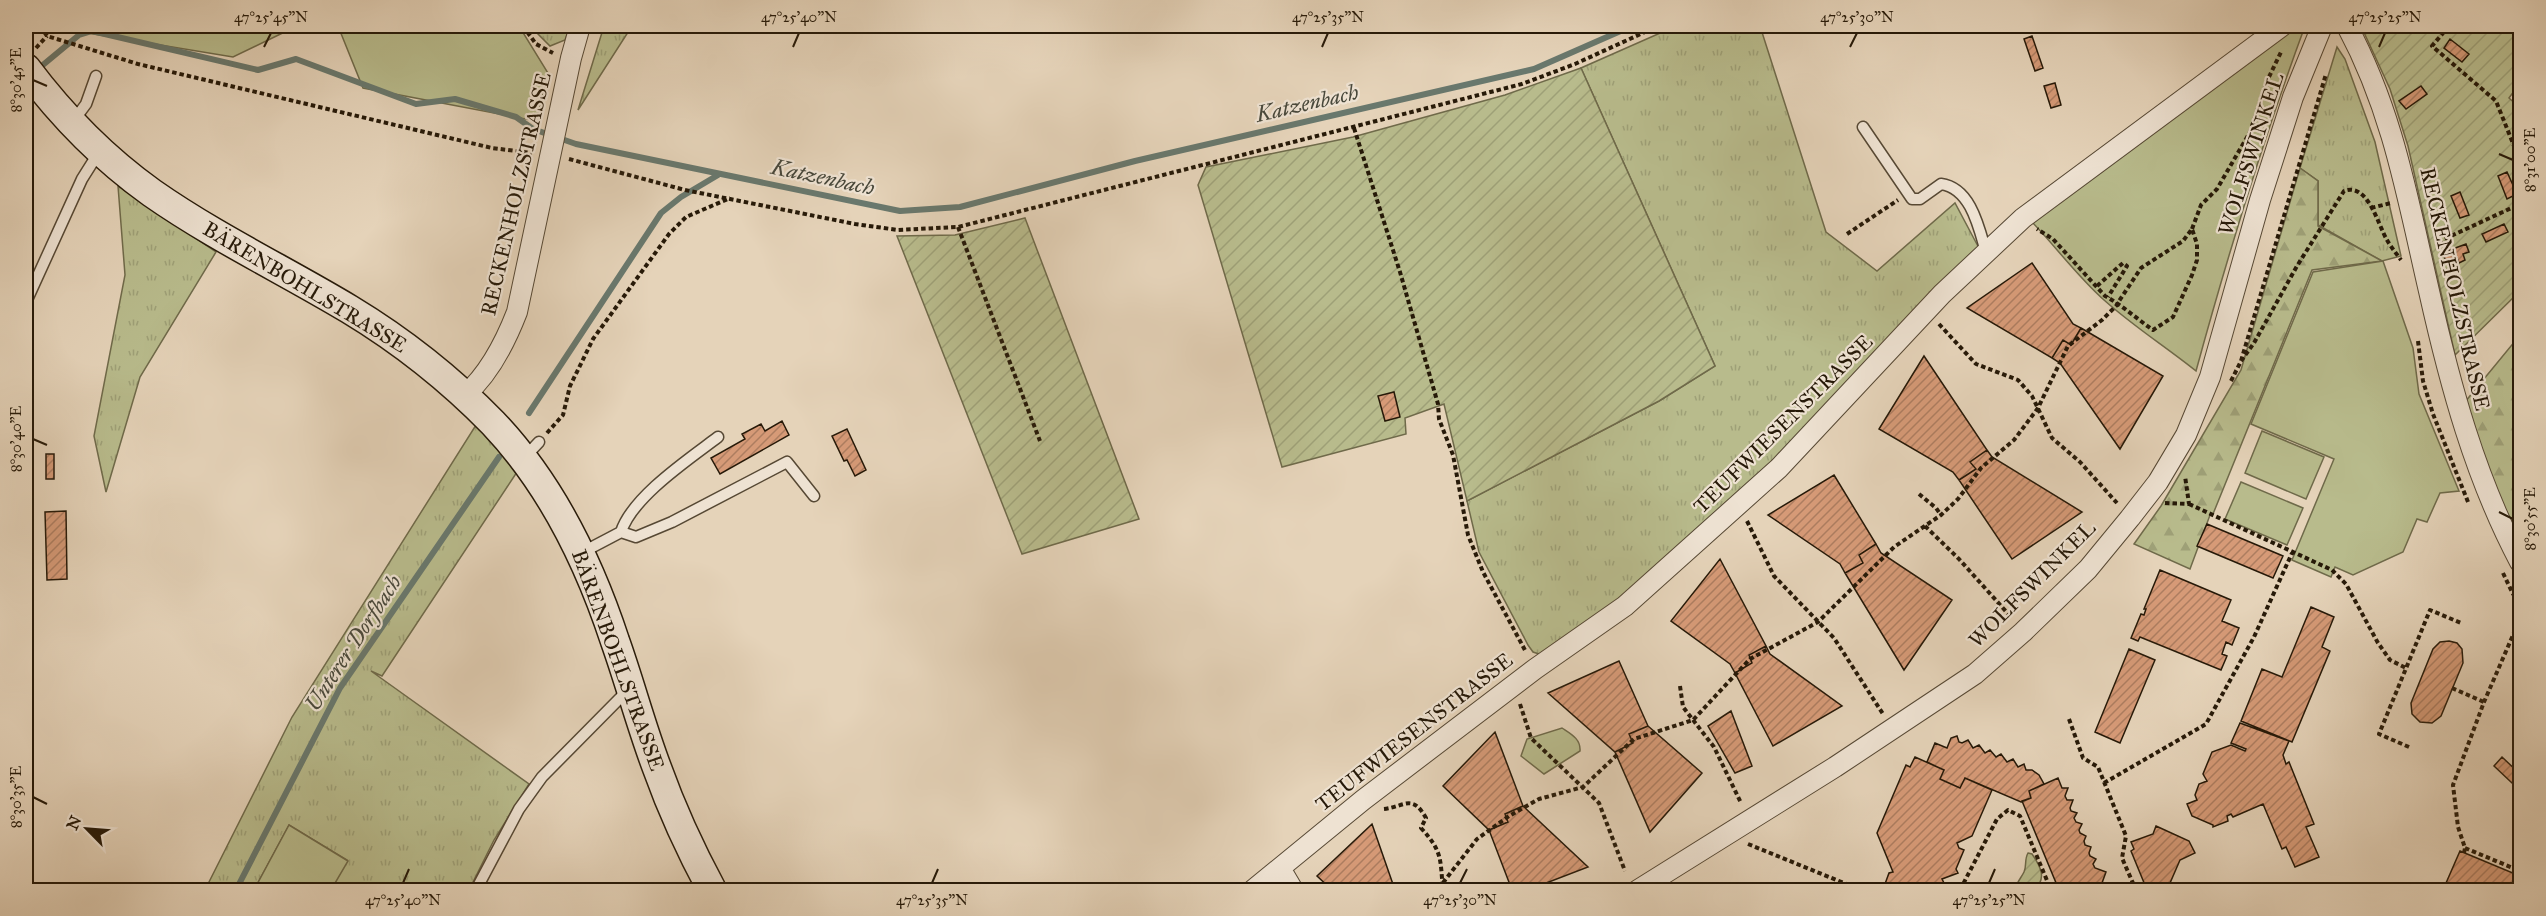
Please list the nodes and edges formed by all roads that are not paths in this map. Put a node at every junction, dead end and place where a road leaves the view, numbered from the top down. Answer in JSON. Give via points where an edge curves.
{"nodes":[{"id":1,"x":580,"y":26,"type":"edge"},
{"id":2,"x":2322,"y":26,"type":"edge"},
{"id":3,"x":2347,"y":26,"type":"edge"},
{"id":4,"x":2284,"y":34,"type":"edge"},
{"id":5,"x":32,"y":76,"type":"edge"},
{"id":6,"x":96,"y":76,"type":"dead end"},
{"id":7,"x":71,"y":123,"type":"junction"},
{"id":8,"x":1863,"y":127,"type":"dead end"},
{"id":9,"x":100,"y":151,"type":"junction"},
{"id":10,"x":1986,"y":252,"type":"junction"},
{"id":11,"x":26,"y":302,"type":"edge"},
{"id":12,"x":465,"y":395,"type":"junction"},
{"id":13,"x":718,"y":437,"type":"dead end"},
{"id":14,"x":814,"y":496,"type":"dead end"},
{"id":15,"x":621,"y":532,"type":"junction"},
{"id":16,"x":581,"y":553,"type":"junction"},
{"id":17,"x":2520,"y":562,"type":"edge"},
{"id":18,"x":630,"y":687,"type":"junction"},
{"id":19,"x":1280,"y":868,"type":"junction"},
{"id":20,"x":476,"y":891,"type":"edge"},
{"id":21,"x":712,"y":891,"type":"edge"},
{"id":22,"x":1253,"y":891,"type":"edge"},
{"id":23,"x":1293,"y":891,"type":"edge"},
{"id":24,"x":1638,"y":891,"type":"edge"}],
"edges":[{"from":1,"to":12,"type":"street","name":"RECKENHOLZSTRASSE","via":[[517,312],[482,377]]},
{"from":2,"to":24,"type":"street","name":"WOLFSWINKEL","via":[[2293,97],[2259,200],[2210,377],[2186,435],[2158,482],[2130,518],[2088,569],[1975,674]]},
{"from":3,"to":17,"type":"street","name":"RECKENHOLZSTRASSE","via":[[2372,74],[2397,147],[2465,432],[2484,487]]},
{"from":4,"to":10,"type":"street","name":"TEUFWIESENSTRASSE","via":[[2023,218]]},
{"from":5,"to":7,"type":"street","name":"BÄRENBOHLSTRASSE"},
{"from":6,"to":7,"type":"lane","via":[[86,104]]},
{"from":7,"to":9,"type":"street","name":"BÄRENBOHLSTRASSE"},
{"from":8,"to":10,"type":"lane","via":[[1912,199],[1920,200],[1941,184],[1961,192],[1976,218]]},
{"from":9,"to":11,"type":"lane","via":[[82,179]]},
{"from":9,"to":12,"type":"street","name":"BÄRENBOHLSTRASSE","via":[[184,214],[380,329]]},
{"from":10,"to":19,"type":"street","name":"TEUFWIESENSTRASSE","via":[[1825,422],[1738,507],[1625,606],[1535,669]]},
{"from":12,"to":16,"type":"street","name":"BÄRENBOHLSTRASSE","via":[[495,425],[531,450]]},
{"from":13,"to":15,"type":"lane","via":[[667,476],[625,520]]},
{"from":14,"to":15,"type":"lane","via":[[787,462],[672,522],[636,537]]},
{"from":15,"to":16,"type":"lane"},
{"from":16,"to":18,"type":"street","name":"BÄRENBOHLSTRASSE"},
{"from":18,"to":20,"type":"lane","via":[[542,777],[514,817]]},
{"from":18,"to":21,"type":"street","name":"BÄRENBOHLSTRASSE","via":[[657,768]]},
{"from":19,"to":22,"type":"street","name":"TEUFWIESENSTRASSE"},
{"from":19,"to":23,"type":"street"}]}
